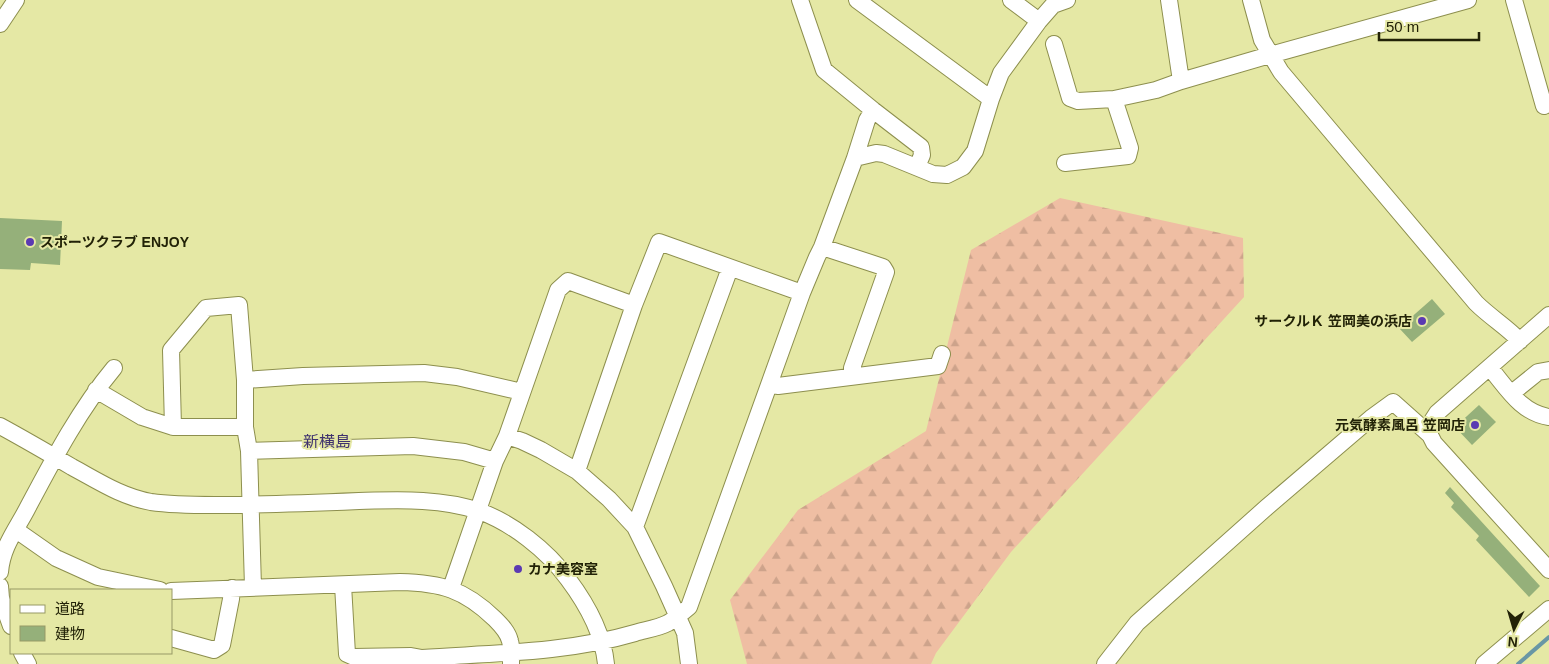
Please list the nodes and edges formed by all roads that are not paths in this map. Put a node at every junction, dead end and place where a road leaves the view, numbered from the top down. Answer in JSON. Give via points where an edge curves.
{"nodes":[{"id":1,"x":16,"y":0,"type":"edge"},
{"id":2,"x":800,"y":0,"type":"edge"},
{"id":3,"x":857,"y":0,"type":"edge"},
{"id":4,"x":1011,"y":0,"type":"edge"},
{"id":5,"x":1066,"y":0,"type":"edge"},
{"id":6,"x":1169,"y":0,"type":"edge"},
{"id":7,"x":1251,"y":0,"type":"edge"},
{"id":8,"x":1468,"y":0,"type":"edge"},
{"id":9,"x":1514,"y":0,"type":"edge"},
{"id":10,"x":1039,"y":22,"type":"junction"},
{"id":11,"x":0,"y":24,"type":"edge"},
{"id":12,"x":1054,"y":44,"type":"dead end"},
{"id":13,"x":1270,"y":55,"type":"junction"},
{"id":14,"x":1181,"y":81,"type":"junction"},
{"id":15,"x":991,"y":98,"type":"junction"},
{"id":16,"x":1114,"y":99,"type":"junction"},
{"id":17,"x":1549,"y":104,"type":"edge"},
{"id":18,"x":873,"y":110,"type":"junction"},
{"id":19,"x":854,"y":158,"type":"junction"},
{"id":20,"x":1065,"y":163,"type":"dead end"},
{"id":21,"x":917,"y":168,"type":"junction"},
{"id":22,"x":822,"y":247,"type":"junction"},
{"id":23,"x":730,"y":268,"type":"junction"},
{"id":24,"x":802,"y":293,"type":"junction"},
{"id":25,"x":634,"y":305,"type":"junction"},
{"id":26,"x":1549,"y":315,"type":"edge"},
{"id":27,"x":1520,"y":341,"type":"junction"},
{"id":28,"x":942,"y":354,"type":"dead end"},
{"id":29,"x":114,"y":368,"type":"dead end"},
{"id":30,"x":1490,"y":368,"type":"junction"},
{"id":31,"x":1549,"y":370,"type":"edge"},
{"id":32,"x":852,"y":376,"type":"junction"},
{"id":33,"x":245,"y":380,"type":"junction"},
{"id":34,"x":770,"y":384,"type":"junction"},
{"id":35,"x":96,"y":390,"type":"junction"},
{"id":36,"x":522,"y":392,"type":"junction"},
{"id":37,"x":1512,"y":393,"type":"junction"},
{"id":38,"x":1549,"y":416,"type":"edge"},
{"id":39,"x":0,"y":426,"type":"edge"},
{"id":40,"x":173,"y":427,"type":"junction"},
{"id":41,"x":245,"y":427,"type":"junction"},
{"id":42,"x":1430,"y":435,"type":"junction"},
{"id":43,"x":507,"y":436,"type":"junction"},
{"id":44,"x":249,"y":450,"type":"junction"},
{"id":45,"x":55,"y":457,"type":"junction"},
{"id":46,"x":495,"y":460,"type":"junction"},
{"id":47,"x":577,"y":471,"type":"junction"},
{"id":48,"x":250,"y":505,"type":"junction"},
{"id":49,"x":479,"y":511,"type":"junction"},
{"id":50,"x":635,"y":527,"type":"junction"},
{"id":51,"x":16,"y":530,"type":"junction"},
{"id":52,"x":1549,"y":570,"type":"edge"},
{"id":53,"x":0,"y":572,"type":"edge"},
{"id":54,"x":343,"y":585,"type":"junction"},
{"id":55,"x":253,"y":587,"type":"junction"},
{"id":56,"x":232,"y":588,"type":"junction"},
{"id":57,"x":451,"y":588,"type":"junction"},
{"id":58,"x":155,"y":589,"type":"edge"},
{"id":59,"x":4,"y":591,"type":"edge"},
{"id":60,"x":172,"y":591,"type":"edge"},
{"id":61,"x":1549,"y":609,"type":"edge"},
{"id":62,"x":678,"y":617,"type":"junction"},
{"id":63,"x":10,"y":623,"type":"edge"},
{"id":64,"x":172,"y":638,"type":"edge"},
{"id":65,"x":602,"y":642,"type":"junction"},
{"id":66,"x":511,"y":658,"type":"edge"},
{"id":67,"x":606,"y":664,"type":"edge"},
{"id":68,"x":688,"y":664,"type":"edge"},
{"id":69,"x":1105,"y":664,"type":"edge"},
{"id":70,"x":1484,"y":664,"type":"edge"}],
"edges":[{"from":1,"to":11,"type":"street"},
{"from":2,"to":18,"type":"street","via":[[824,70]]},
{"from":3,"to":15,"type":"street"},
{"from":4,"to":10,"type":"street"},
{"from":5,"to":10,"type":"street","via":[[1053,5]]},
{"from":6,"to":14,"type":"street"},
{"from":7,"to":13,"type":"street","via":[[1262,40]]},
{"from":8,"to":13,"type":"street"},
{"from":9,"to":17,"type":"street","via":[[1544,106]]},
{"from":10,"to":15,"type":"street","via":[[1001,73]]},
{"from":12,"to":16,"type":"street","via":[[1070,98],[1078,102]]},
{"from":13,"to":14,"type":"street"},
{"from":13,"to":27,"type":"street","via":[[1476,303]]},
{"from":14,"to":16,"type":"street"},
{"from":15,"to":21,"type":"street","via":[[975,152],[963,167],[947,174],[933,174]]},
{"from":16,"to":20,"type":"street","via":[[1130,148],[1128,156]]},
{"from":18,"to":19,"type":"street"},
{"from":18,"to":21,"type":"street","via":[[921,147],[922,156]]},
{"from":19,"to":21,"type":"street","via":[[884,154]]},
{"from":19,"to":22,"type":"street"},
{"from":22,"to":24,"type":"street"},
{"from":22,"to":32,"type":"street","via":[[882,266],[886,272]]},
{"from":23,"to":24,"type":"street"},
{"from":23,"to":25,"type":"street","via":[[659,242]]},
{"from":23,"to":50,"type":"street"},
{"from":24,"to":34,"type":"street"},
{"from":25,"to":36,"type":"street","via":[[568,280],[558,290]]},
{"from":25,"to":47,"type":"street"},
{"from":26,"to":27,"type":"street"},
{"from":27,"to":30,"type":"street"},
{"from":28,"to":32,"type":"street","via":[[938,366]]},
{"from":29,"to":35,"type":"street"},
{"from":30,"to":37,"type":"street"},
{"from":30,"to":42,"type":"street","via":[[1437,413],[1430,424]]},
{"from":31,"to":37,"type":"street","via":[[1538,372]]},
{"from":32,"to":34,"type":"street","via":[[778,386]]},
{"from":33,"to":36,"type":"street","via":[[424,374],[457,377]]},
{"from":33,"to":40,"type":"street","via":[[239,304],[206,308],[170,350]]},
{"from":33,"to":41,"type":"street"},
{"from":34,"to":62,"type":"street","via":[[689,607]]},
{"from":35,"to":40,"type":"street","via":[[142,417]]},
{"from":35,"to":45,"type":"street"},
{"from":36,"to":43,"type":"street"},
{"from":37,"to":38,"type":"street","via":[[1522,406],[1533,413]]},
{"from":39,"to":45,"type":"street"},
{"from":40,"to":41,"type":"street"},
{"from":41,"to":44,"type":"street"},
{"from":42,"to":52,"type":"street","via":[[1455,468]]},
{"from":42,"to":69,"type":"street","via":[[1393,402],[1274,501],[1137,623]]},
{"from":43,"to":46,"type":"street"},
{"from":43,"to":47,"type":"street","via":[[541,450]]},
{"from":44,"to":46,"type":"street","via":[[413,446],[464,452]]},
{"from":44,"to":48,"type":"street"},
{"from":45,"to":48,"type":"street","via":[[118,492],[150,502]]},
{"from":45,"to":51,"type":"street"},
{"from":46,"to":49,"type":"street"},
{"from":47,"to":50,"type":"street"},
{"from":48,"to":49,"type":"street","via":[[424,501]]},
{"from":48,"to":55,"type":"street"},
{"from":49,"to":57,"type":"street"},
{"from":49,"to":65,"type":"street","via":[[534,543],[559,567],[579,594]]},
{"from":50,"to":62,"type":"street"},
{"from":51,"to":53,"type":"street","via":[[4,550]]},
{"from":51,"to":58,"type":"street","via":[[56,558],[98,577]]},
{"from":54,"to":55,"type":"street"},
{"from":54,"to":57,"type":"street","via":[[400,582]]},
{"from":54,"to":66,"type":"street","via":[[348,654],[354,657]]},
{"from":55,"to":56,"type":"street"},
{"from":56,"to":60,"type":"street"},
{"from":56,"to":64,"type":"street","via":[[222,644],[214,650]]},
{"from":57,"to":66,"type":"street","via":[[481,605],[504,628],[510,640]]},
{"from":59,"to":63,"type":"street","via":[[1,598]]},
{"from":61,"to":70,"type":"street"},
{"from":62,"to":65,"type":"street","via":[[666,624]]},
{"from":62,"to":68,"type":"street","via":[[684,633]]},
{"from":65,"to":66,"type":"street"},
{"from":65,"to":67,"type":"street"}]}
